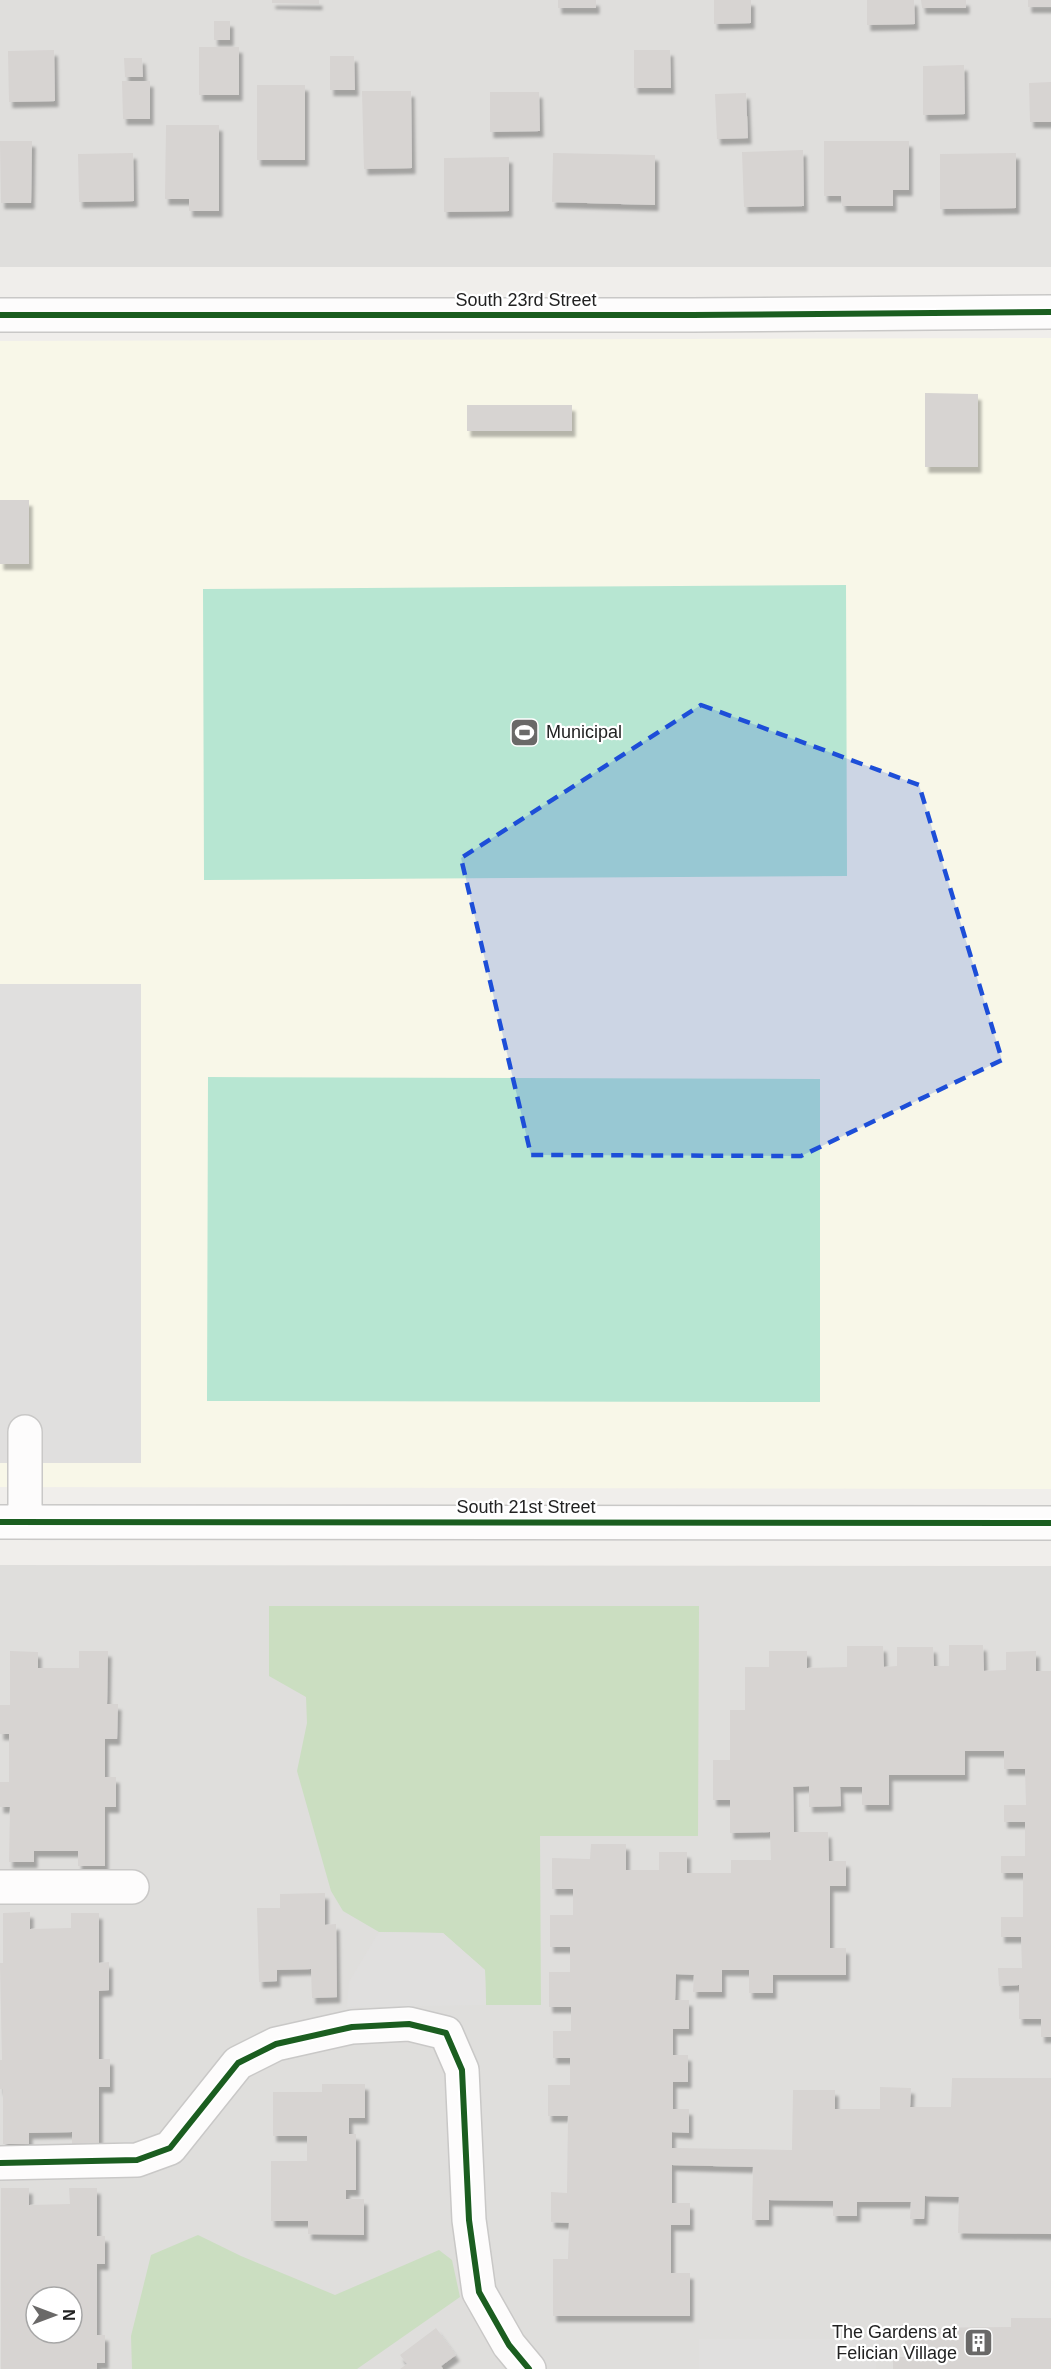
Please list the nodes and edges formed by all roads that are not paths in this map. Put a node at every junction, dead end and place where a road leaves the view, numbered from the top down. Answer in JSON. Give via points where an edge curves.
{"nodes":[{"id":1,"x":1051,"y":312,"type":"edge"},
{"id":2,"x":0,"y":315,"type":"edge"},
{"id":3,"x":25,"y":1432,"type":"dead end"},
{"id":4,"x":13,"y":1522,"type":"edge"},
{"id":5,"x":1051,"y":1523,"type":"edge"},
{"id":6,"x":0,"y":1887,"type":"edge"},
{"id":7,"x":132,"y":1887,"type":"dead end"},
{"id":8,"x":0,"y":2163,"type":"edge"},
{"id":9,"x":529,"y":2369,"type":"edge"}],
"edges":[{"from":1,"to":2,"type":"street","name":"South 23rd Street"},
{"from":3,"to":4,"type":"street"},
{"from":4,"to":5,"type":"street","name":"South 21st Street"},
{"from":6,"to":7,"type":"street"},
{"from":8,"to":9,"type":"street","via":[[137,2160],[170,2148],[238,2062],[276,2044],[352,2027],[409,2024],[446,2033],[462,2070],[469,2220],[479,2292],[509,2345]]}]}
